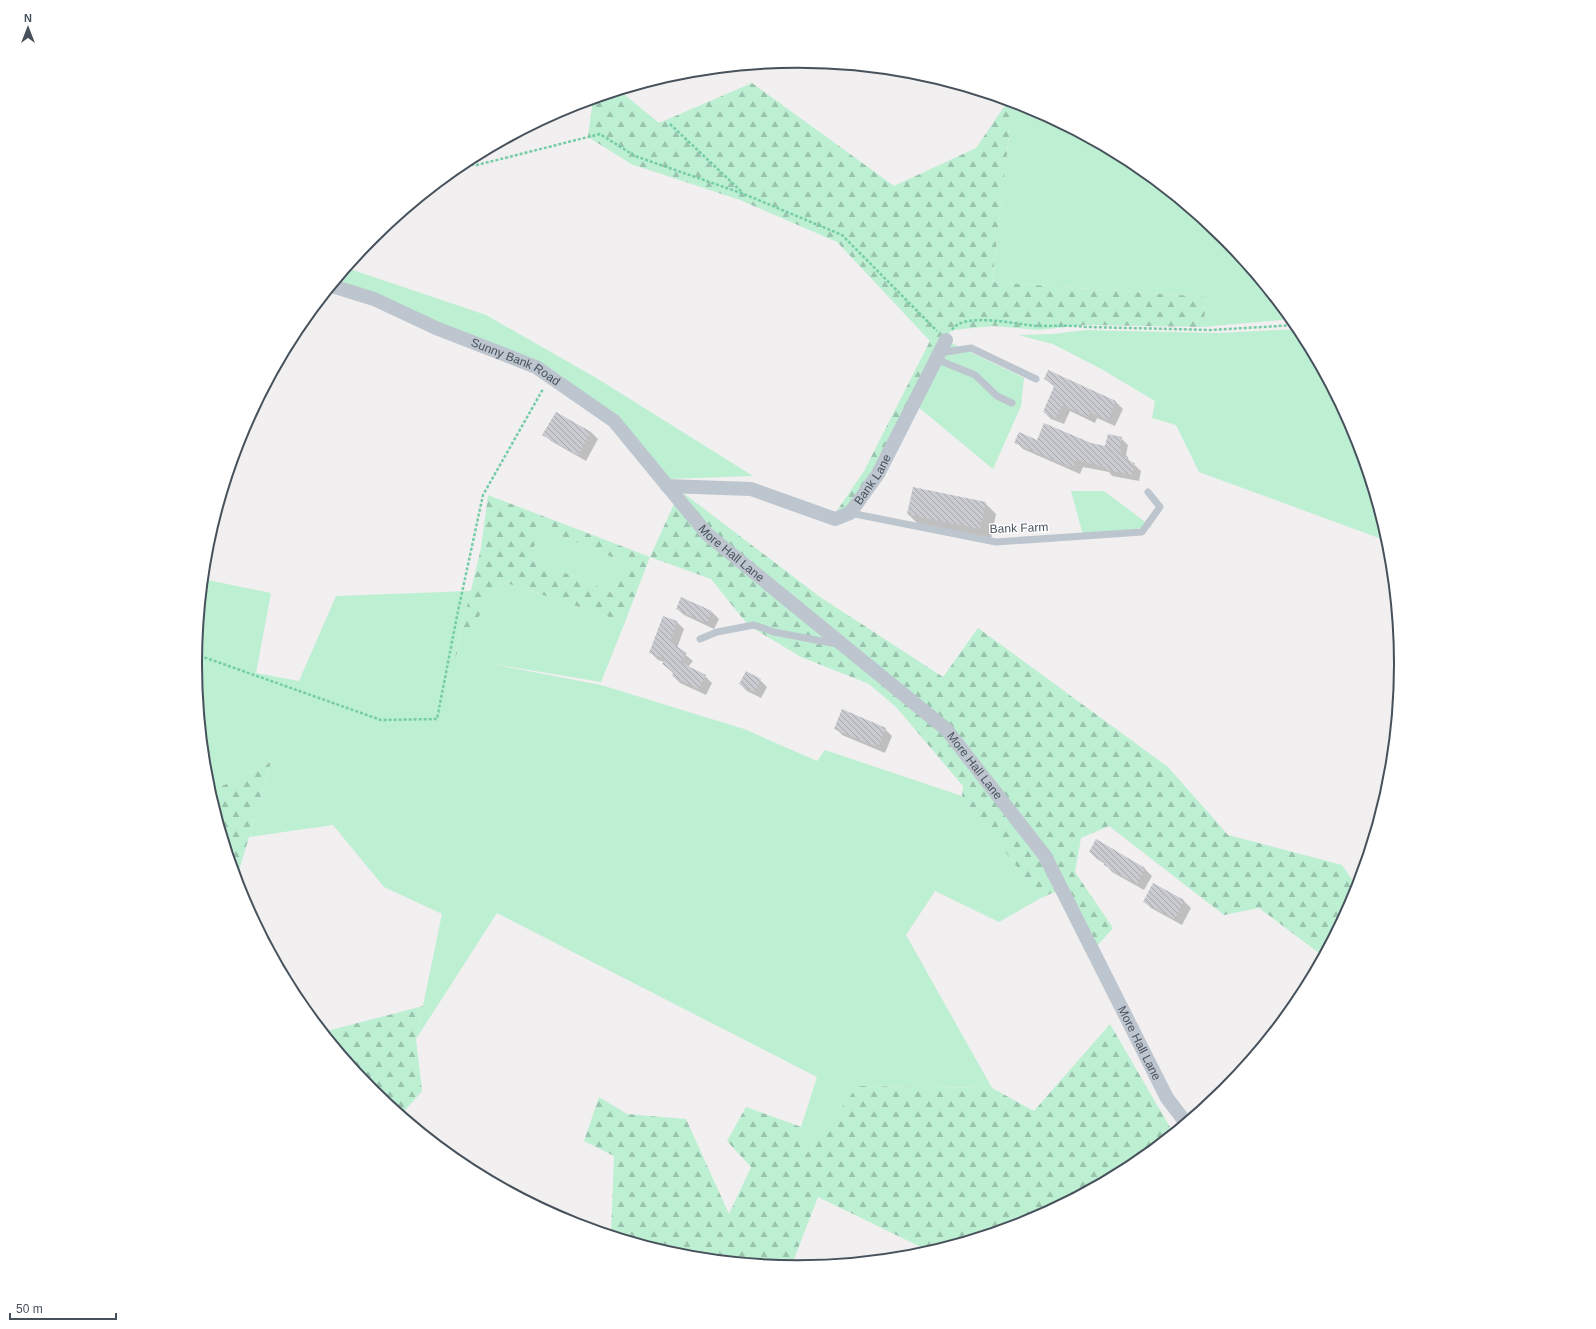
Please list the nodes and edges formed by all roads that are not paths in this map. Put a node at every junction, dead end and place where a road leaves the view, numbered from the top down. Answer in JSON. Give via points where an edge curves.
{"nodes":[{"id":1,"x":336,"y":287,"type":"edge"},
{"id":2,"x":946,"y":340,"type":"road end"},
{"id":3,"x":938,"y":356,"type":"junction"},
{"id":4,"x":1036,"y":379,"type":"dead end"},
{"id":5,"x":1012,"y":403,"type":"dead end"},
{"id":6,"x":667,"y":486,"type":"junction"},
{"id":7,"x":1148,"y":492,"type":"dead end"},
{"id":8,"x":850,"y":513,"type":"junction"},
{"id":9,"x":700,"y":639,"type":"dead end"},
{"id":10,"x":842,"y":645,"type":"junction"},
{"id":11,"x":1183,"y":1119,"type":"edge"}],
"edges":[{"from":1,"to":6,"type":"street","name":"Sunny Bank Road","via":[[374,299],[436,328],[536,366],[614,421]]},
{"from":2,"to":3,"type":"street","name":"Bank Lane"},
{"from":3,"to":4,"type":"lane","via":[[972,348]]},
{"from":3,"to":5,"type":"lane","via":[[975,375],[997,396]]},
{"from":3,"to":8,"type":"street","name":"Bank Lane","via":[[878,474]]},
{"from":6,"to":8,"type":"street","name":"Bank Lane","via":[[752,489],[834,519]]},
{"from":6,"to":10,"type":"street","name":"More Hall Lane","via":[[707,534]]},
{"from":7,"to":8,"type":"lane","name":"Bank Farm","via":[[1160,507],[1142,532],[996,542]]},
{"from":9,"to":10,"type":"lane","via":[[717,632],[754,625],[774,632]]},
{"from":10,"to":11,"type":"street","name":"More Hall Lane","via":[[946,729],[1045,856],[1167,1098]]}]}
